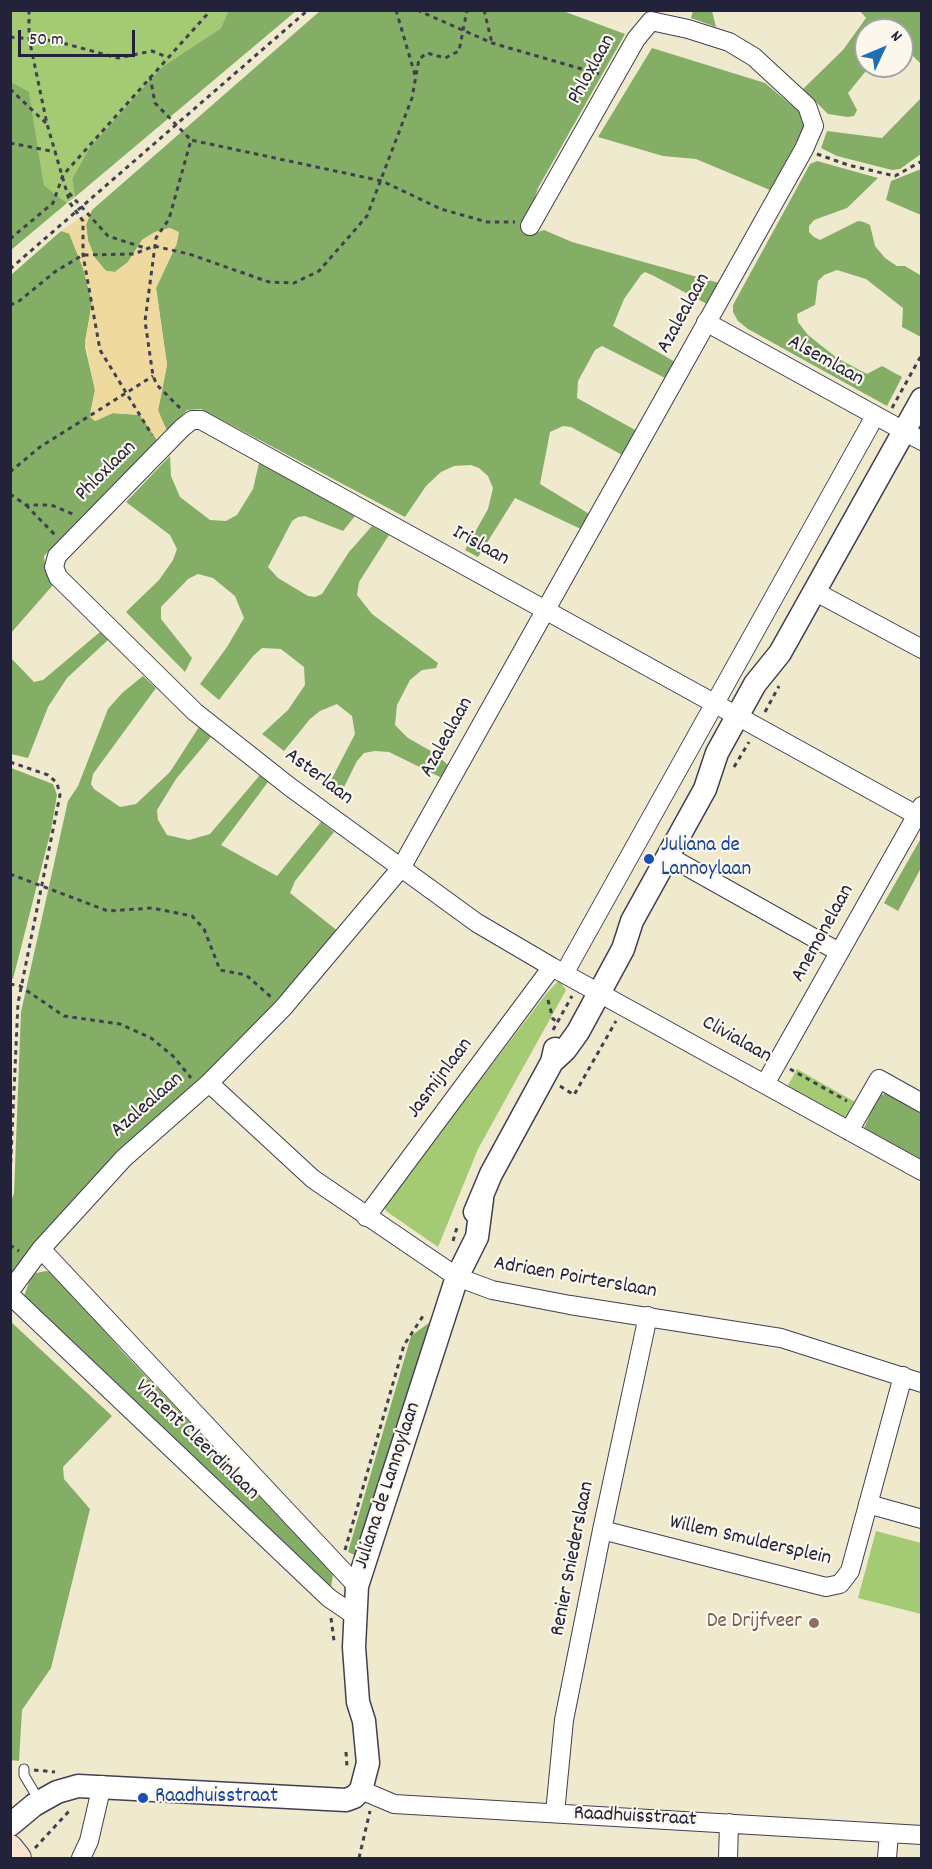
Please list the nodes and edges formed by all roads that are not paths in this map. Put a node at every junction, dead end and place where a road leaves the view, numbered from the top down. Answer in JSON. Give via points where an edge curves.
{"nodes":[{"id":1,"x":814,"y":126,"type":"joint"},
{"id":2,"x":530,"y":226,"type":"road end"},
{"id":3,"x":706,"y":321,"type":"junction"},
{"id":4,"x":921,"y":399,"type":"edge"},
{"id":5,"x":875,"y":416,"type":"junction"},
{"id":6,"x":196,"y":420,"type":"joint"},
{"id":7,"x":913,"y":436,"type":"edge"},
{"id":8,"x":54,"y":567,"type":"joint"},
{"id":9,"x":814,"y":591,"type":"junction"},
{"id":10,"x":546,"y":610,"type":"junction"},
{"id":11,"x":921,"y":649,"type":"edge"},
{"id":12,"x":714,"y":704,"type":"junction"},
{"id":13,"x":742,"y":720,"type":"junction"},
{"id":14,"x":920,"y":813,"type":"edge"},
{"id":15,"x":668,"y":856,"type":"junction"},
{"id":16,"x":401,"y":868,"type":"junction"},
{"id":17,"x":839,"y":952,"type":"junction"},
{"id":18,"x":558,"y":970,"type":"junction"},
{"id":19,"x":594,"y":988,"type":"junction"},
{"id":20,"x":765,"y":1084,"type":"junction"},
{"id":21,"x":206,"y":1086,"type":"junction"},
{"id":22,"x":921,"y":1103,"type":"edge"},
{"id":23,"x":849,"y":1131,"type":"junction"},
{"id":24,"x":921,"y":1171,"type":"edge"},
{"id":25,"x":366,"y":1217,"type":"junction"},
{"id":26,"x":41,"y":1249,"type":"junction"},
{"id":27,"x":457,"y":1277,"type":"junction"},
{"id":28,"x":10,"y":1291,"type":"edge"},
{"id":29,"x":10,"y":1295,"type":"edge"},
{"id":30,"x":648,"y":1316,"type":"junction"},
{"id":31,"x":903,"y":1376,"type":"junction"},
{"id":32,"x":921,"y":1383,"type":"edge"},
{"id":33,"x":868,"y":1504,"type":"junction"},
{"id":34,"x":921,"y":1519,"type":"edge"},
{"id":35,"x":602,"y":1530,"type":"junction"},
{"id":36,"x":357,"y":1586,"type":"junction"},
{"id":37,"x":354,"y":1615,"type":"junction"},
{"id":38,"x":24,"y":1769,"type":"dead end"},
{"id":39,"x":102,"y":1785,"type":"junction"},
{"id":40,"x":368,"y":1793,"type":"junction"},
{"id":41,"x":40,"y":1802,"type":"junction"},
{"id":42,"x":555,"y":1813,"type":"junction"},
{"id":43,"x":729,"y":1823,"type":"junction"},
{"id":44,"x":10,"y":1825,"type":"edge"},
{"id":45,"x":889,"y":1833,"type":"junction"},
{"id":46,"x":921,"y":1835,"type":"edge"},
{"id":47,"x":81,"y":1858,"type":"edge"},
{"id":48,"x":728,"y":1858,"type":"edge"},
{"id":49,"x":887,"y":1858,"type":"edge"}],
"edges":[{"from":1,"to":2,"type":"street","name":"Phloxlaan","via":[[807,106],[754,57],[729,42],[651,21],[636,39]]},
{"from":1,"to":3,"type":"street","name":"Azalealaan"},
{"from":3,"to":5,"type":"street","name":"Alsemlaan"},
{"from":3,"to":10,"type":"street","name":"Azalealaan"},
{"from":4,"to":7,"type":"street","name":"Juliana de Lannoylaan"},
{"from":5,"to":7,"type":"street","name":"Alsemlaan"},
{"from":5,"to":12,"type":"street"},
{"from":6,"to":8,"type":"street","name":"Phloxlaan","via":[[84,526],[57,556]]},
{"from":6,"to":10,"type":"street","name":"Irislaan"},
{"from":7,"to":9,"type":"street","name":"Juliana de Lannoylaan"},
{"from":8,"to":16,"type":"street","name":"Asterlaan","via":[[58,577],[195,712]]},
{"from":9,"to":11,"type":"street"},
{"from":9,"to":13,"type":"street","name":"Juliana de Lannoylaan","via":[[780,653],[754,684]]},
{"from":10,"to":12,"type":"street","name":"Irislaan"},
{"from":10,"to":16,"type":"street","name":"Azalealaan"},
{"from":12,"to":13,"type":"street","name":"Irislaan"},
{"from":12,"to":18,"type":"street"},
{"from":13,"to":14,"type":"street","name":"Irislaan"},
{"from":13,"to":15,"type":"street","name":"Juliana de Lannoylaan","via":[[717,753],[705,789]]},
{"from":14,"to":17,"type":"street","name":"Anemonelaan"},
{"from":15,"to":17,"type":"street"},
{"from":15,"to":19,"type":"street","name":"Juliana de Lannoylaan","via":[[632,921],[623,949]]},
{"from":16,"to":18,"type":"street","name":"Asterlaan","via":[[477,923]]},
{"from":16,"to":21,"type":"street","name":"Azalealaan","via":[[283,1008]]},
{"from":17,"to":20,"type":"street","name":"Anemonelaan"},
{"from":18,"to":19,"type":"street","name":"Asterlaan"},
{"from":18,"to":25,"type":"street","name":"Jasmijnlaan"},
{"from":19,"to":20,"type":"street","name":"Clivialaan"},
{"from":19,"to":27,"type":"street","name":"Juliana de Lannoylaan","via":[[578,1032],[491,1174],[482,1199],[477,1237]]},
{"from":20,"to":23,"type":"street","name":"Clivialaan"},
{"from":21,"to":25,"type":"street","name":"Adriaen Poirterslaan","via":[[313,1179]]},
{"from":21,"to":26,"type":"street","name":"Azalealaan","via":[[124,1158]]},
{"from":22,"to":23,"type":"street","via":[[879,1079]]},
{"from":23,"to":24,"type":"street","name":"Clivialaan"},
{"from":25,"to":27,"type":"street","name":"Adriaen Poirterslaan"},
{"from":26,"to":28,"type":"street","name":"Azalealaan"},
{"from":26,"to":36,"type":"street","name":"Vincent Cleerdinlaan"},
{"from":27,"to":30,"type":"street","name":"Adriaen Poirterslaan","via":[[492,1290]]},
{"from":27,"to":36,"type":"street","name":"Juliana de Lannoylaan"},
{"from":29,"to":37,"type":"street","name":"Vincent Cleerdinlaan","via":[[329,1598]]},
{"from":30,"to":31,"type":"street","name":"Adriaen Poirterslaan","via":[[781,1338]]},
{"from":30,"to":35,"type":"street","name":"Renier Sniederslaan"},
{"from":31,"to":32,"type":"street","name":"Adriaen Poirterslaan"},
{"from":31,"to":33,"type":"street","name":"Willem Smuldersplein"},
{"from":33,"to":34,"type":"street"},
{"from":33,"to":35,"type":"street","name":"Willem Smuldersplein","via":[[849,1571],[840,1584],[826,1587]]},
{"from":35,"to":42,"type":"street","name":"Renier Sniederslaan","via":[[564,1720]]},
{"from":36,"to":37,"type":"street","name":"Juliana de Lannoylaan"},
{"from":37,"to":40,"type":"street","name":"Juliana de Lannoylaan","via":[[358,1702],[354,1722]]},
{"from":38,"to":41,"type":"lane"},
{"from":39,"to":40,"type":"street","via":[[336,1800]]},
{"from":39,"to":41,"type":"street","via":[[78,1786]]},
{"from":39,"to":47,"type":"street"},
{"from":40,"to":42,"type":"street","name":"Raadhuisstraat","via":[[394,1804]]},
{"from":41,"to":44,"type":"street"},
{"from":42,"to":43,"type":"street","name":"Raadhuisstraat"},
{"from":43,"to":45,"type":"street","name":"Raadhuisstraat"},
{"from":43,"to":48,"type":"street"},
{"from":45,"to":46,"type":"street","name":"Raadhuisstraat"},
{"from":45,"to":49,"type":"street"}]}
